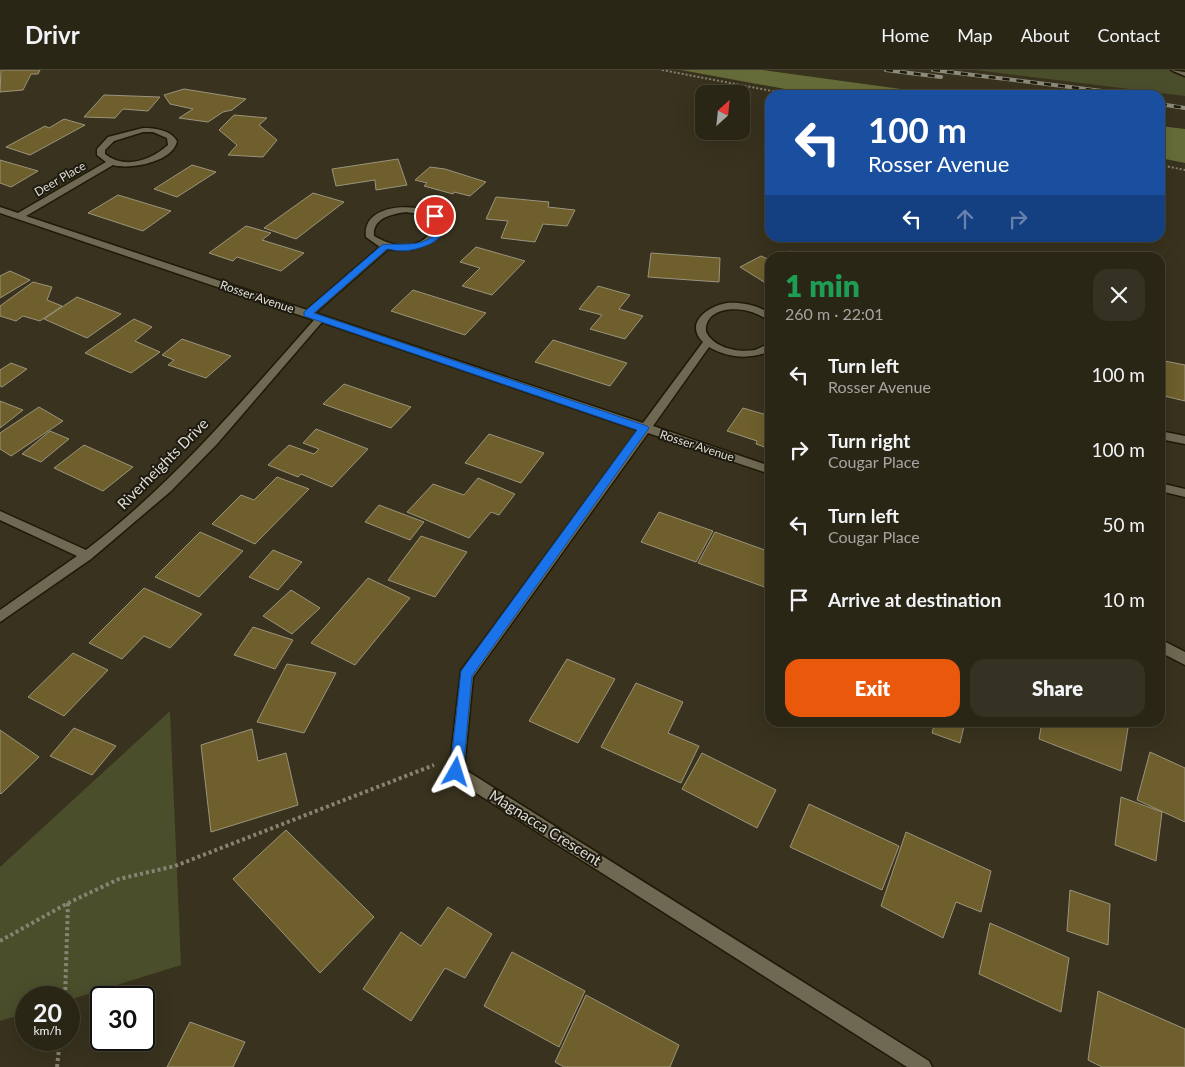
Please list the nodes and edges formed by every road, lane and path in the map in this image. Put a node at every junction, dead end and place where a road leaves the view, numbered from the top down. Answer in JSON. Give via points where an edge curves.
{"nodes":[{"id":1,"x":662,"y":70,"type":"edge"},
{"id":2,"x":1175,"y":70,"type":"edge"},
{"id":3,"x":1185,"y":74,"type":"edge"},
{"id":4,"x":767,"y":90,"type":"edge"},
{"id":5,"x":112,"y":162,"type":"junction"},
{"id":6,"x":1165,"y":167,"type":"edge"},
{"id":7,"x":1185,"y":170,"type":"edge"},
{"id":8,"x":0,"y":210,"type":"edge"},
{"id":9,"x":20,"y":216,"type":"junction"},
{"id":10,"x":385,"y":247,"type":"junction"},
{"id":11,"x":308,"y":314,"type":"junction"},
{"id":12,"x":765,"y":314,"type":"edge"},
{"id":13,"x":321,"y":318,"type":"junction"},
{"id":14,"x":708,"y":342,"type":"junction"},
{"id":15,"x":765,"y":349,"type":"edge"},
{"id":16,"x":644,"y":428,"type":"junction"},
{"id":17,"x":1165,"y":436,"type":"edge"},
{"id":18,"x":1185,"y":440,"type":"edge"},
{"id":19,"x":765,"y":468,"type":"edge"},
{"id":20,"x":1165,"y":488,"type":"edge"},
{"id":21,"x":1185,"y":493,"type":"edge"},
{"id":22,"x":0,"y":515,"type":"edge"},
{"id":23,"x":86,"y":556,"type":"junction"},
{"id":24,"x":0,"y":617,"type":"edge"},
{"id":25,"x":1165,"y":648,"type":"edge"},
{"id":26,"x":1185,"y":659,"type":"edge"},
{"id":27,"x":458,"y":756,"type":"junction"},
{"id":28,"x":68,"y":903,"type":"junction"},
{"id":29,"x":0,"y":941,"type":"edge"},
{"id":30,"x":65,"y":986,"type":"edge"},
{"id":31,"x":59,"y":1051,"type":"edge"},
{"id":32,"x":57,"y":1067,"type":"edge"},
{"id":33,"x":923,"y":1067,"type":"edge"}],
"edges":[{"from":1,"to":4,"type":"path"},
{"from":2,"to":3,"type":"street"},
{"from":5,"to":5,"type":"street","name":"Deer Place","via":[[147,161],[167,152],[173,141],[170,136],[154,130],[120,135],[101,150],[101,155]]},
{"from":5,"to":9,"type":"street","name":"Deer Place"},
{"from":6,"to":7,"type":"path"},
{"from":8,"to":9,"type":"street","name":"Rosser Avenue"},
{"from":9,"to":11,"type":"street","name":"Rosser Avenue"},
{"from":10,"to":10,"type":"street","via":[[422,245],[439,234],[442,228],[440,221],[417,210],[384,214],[375,219],[368,231],[370,238]]},
{"from":10,"to":11,"type":"street"},
{"from":11,"to":13,"type":"street","name":"Rosser Avenue"},
{"from":12,"to":14,"type":"street","via":[[742,306],[718,309],[702,320],[702,335]]},
{"from":13,"to":16,"type":"street","name":"Rosser Avenue"},
{"from":13,"to":23,"type":"street","name":"Riverheights Drive","via":[[198,456],[144,510]]},
{"from":14,"to":15,"type":"street","via":[[730,353],[756,353]]},
{"from":14,"to":16,"type":"street","name":"Magnacca Crescent"},
{"from":16,"to":19,"type":"street","name":"Rosser Avenue"},
{"from":16,"to":27,"type":"street","name":"Magnacca Crescent","via":[[466,674]]},
{"from":17,"to":18,"type":"street"},
{"from":20,"to":21,"type":"street"},
{"from":22,"to":23,"type":"street"},
{"from":23,"to":24,"type":"street","name":"Riverheights Drive"},
{"from":25,"to":26,"type":"street"},
{"from":27,"to":28,"type":"path","via":[[175,866],[119,879]]},
{"from":27,"to":33,"type":"street","name":"Magnacca Crescent","via":[[456,772]]},
{"from":28,"to":29,"type":"path"},
{"from":28,"to":30,"type":"path"},
{"from":31,"to":32,"type":"path"}]}
